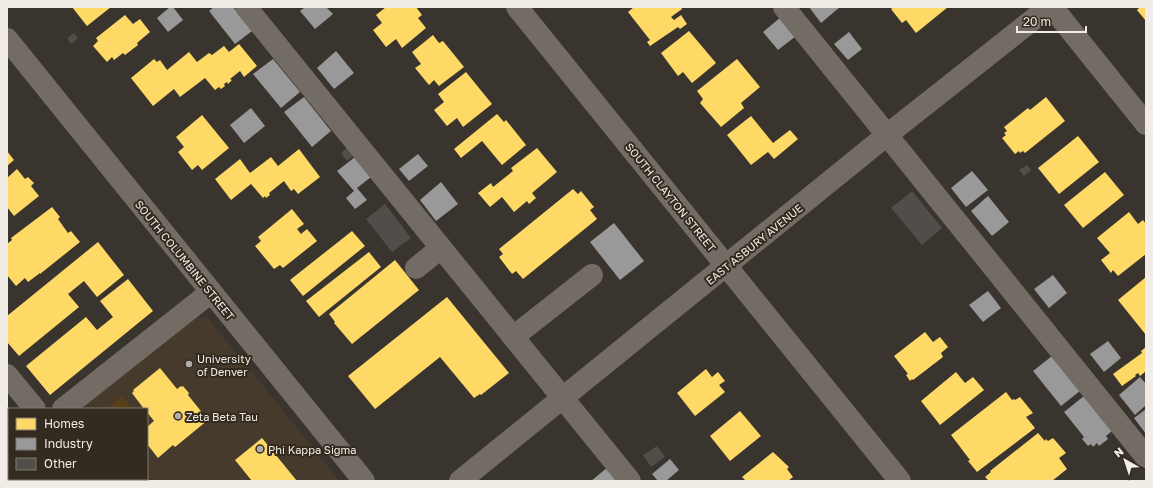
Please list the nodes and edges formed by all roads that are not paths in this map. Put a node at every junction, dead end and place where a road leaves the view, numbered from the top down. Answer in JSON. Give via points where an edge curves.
{"nodes":[{"id":1,"x":246,"y":7,"type":"edge"},
{"id":2,"x":517,"y":7,"type":"edge"},
{"id":3,"x":784,"y":7,"type":"edge"},
{"id":4,"x":1049,"y":7,"type":"edge"},
{"id":5,"x":1052,"y":7,"type":"edge"},
{"id":6,"x":7,"y":39,"type":"edge"},
{"id":7,"x":1146,"y":124,"type":"edge"},
{"id":8,"x":887,"y":135,"type":"junction"},
{"id":9,"x":441,"y":248,"type":"junction"},
{"id":10,"x":727,"y":266,"type":"junction"},
{"id":11,"x":416,"y":268,"type":"dead end"},
{"id":12,"x":592,"y":275,"type":"dead end"},
{"id":13,"x":211,"y":292,"type":"junction"},
{"id":14,"x":513,"y":337,"type":"junction"},
{"id":15,"x":7,"y":375,"type":"edge"},
{"id":16,"x":563,"y":398,"type":"junction"},
{"id":17,"x":34,"y":408,"type":"edge"},
{"id":18,"x":64,"y":408,"type":"edge"},
{"id":19,"x":1146,"y":456,"type":"edge"},
{"id":20,"x":364,"y":481,"type":"edge"},
{"id":21,"x":460,"y":481,"type":"edge"},
{"id":22,"x":630,"y":481,"type":"edge"},
{"id":23,"x":900,"y":481,"type":"edge"}],
"edges":[{"from":1,"to":9,"type":"street"},
{"from":2,"to":10,"type":"street","name":"SOUTH CLAYTON STREET"},
{"from":3,"to":8,"type":"street"},
{"from":4,"to":8,"type":"street","name":"EAST ASBURY AVENUE"},
{"from":5,"to":7,"type":"street"},
{"from":6,"to":13,"type":"street","name":"SOUTH COLUMBINE STREET"},
{"from":8,"to":10,"type":"street","name":"EAST ASBURY AVENUE"},
{"from":8,"to":19,"type":"street"},
{"from":9,"to":11,"type":"street"},
{"from":9,"to":14,"type":"street"},
{"from":10,"to":16,"type":"street","name":"EAST ASBURY AVENUE"},
{"from":10,"to":23,"type":"street","name":"SOUTH CLAYTON STREET"},
{"from":12,"to":14,"type":"street"},
{"from":13,"to":18,"type":"street"},
{"from":13,"to":20,"type":"street","name":"SOUTH COLUMBINE STREET"},
{"from":14,"to":16,"type":"street"},
{"from":15,"to":17,"type":"street"},
{"from":16,"to":21,"type":"street","name":"EAST ASBURY AVENUE"},
{"from":16,"to":22,"type":"street"}]}
